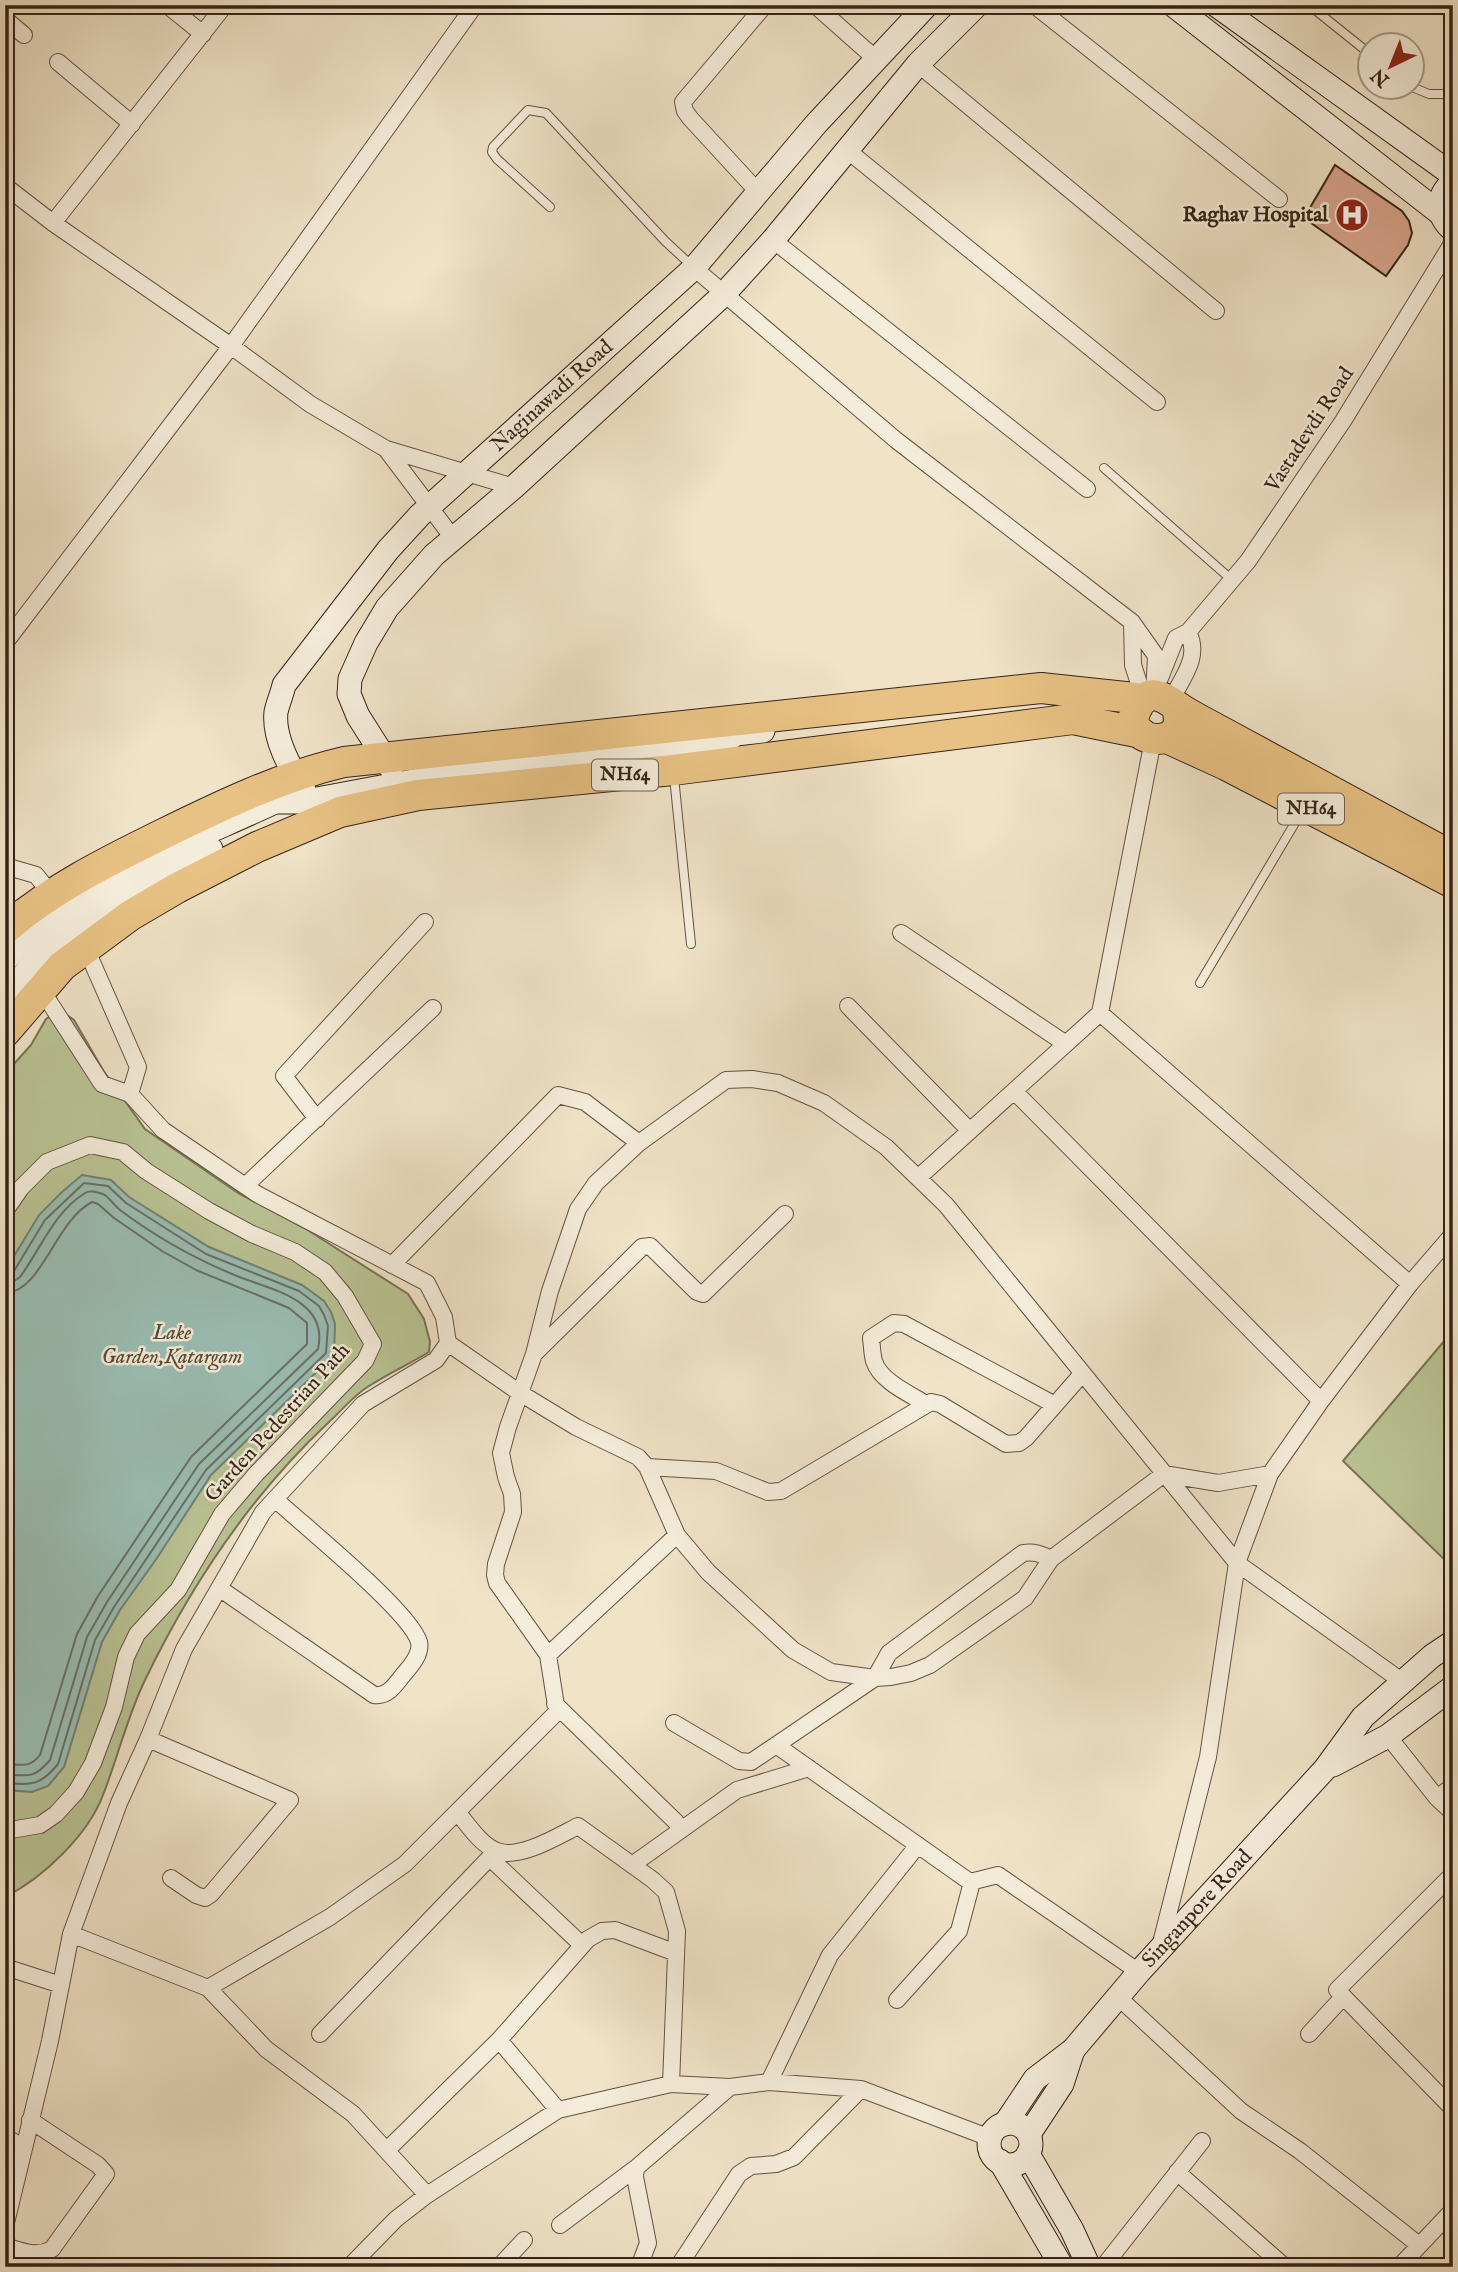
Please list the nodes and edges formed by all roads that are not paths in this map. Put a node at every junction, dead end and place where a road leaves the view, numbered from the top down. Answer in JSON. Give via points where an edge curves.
{"nodes":[{"id":1,"x":167,"y":5,"type":"edge"},
{"id":2,"x":225,"y":5,"type":"edge"},
{"id":3,"x":475,"y":5,"type":"edge"},
{"id":4,"x":765,"y":5,"type":"edge"},
{"id":5,"x":815,"y":5,"type":"edge"},
{"id":6,"x":927,"y":5,"type":"edge"},
{"id":7,"x":977,"y":5,"type":"edge"},
{"id":8,"x":1034,"y":5,"type":"edge"},
{"id":9,"x":1173,"y":5,"type":"edge"},
{"id":10,"x":1216,"y":5,"type":"edge"},
{"id":11,"x":1309,"y":5,"type":"edge"},
{"id":12,"x":5,"y":19,"type":"edge"},
{"id":13,"x":203,"y":34,"type":"junction"},
{"id":14,"x":24,"y":35,"type":"dead end"},
{"id":15,"x":1356,"y":43,"type":"edge"},
{"id":16,"x":877,"y":60,"type":"junction"},
{"id":17,"x":58,"y":62,"type":"dead end"},
{"id":18,"x":918,"y":64,"type":"junction"},
{"id":19,"x":1426,"y":93,"type":"edge"},
{"id":20,"x":1453,"y":94,"type":"edge"},
{"id":21,"x":132,"y":124,"type":"junction"},
{"id":22,"x":847,"y":150,"type":"junction"},
{"id":23,"x":1453,"y":175,"type":"edge"},
{"id":24,"x":1453,"y":182,"type":"edge"},
{"id":25,"x":5,"y":186,"type":"edge"},
{"id":26,"x":759,"y":193,"type":"junction"},
{"id":27,"x":1279,"y":199,"type":"dead end"},
{"id":28,"x":550,"y":207,"type":"dead end"},
{"id":29,"x":1447,"y":222,"type":"edge"},
{"id":30,"x":53,"y":223,"type":"junction"},
{"id":31,"x":772,"y":240,"type":"junction"},
{"id":32,"x":1453,"y":242,"type":"edge"},
{"id":33,"x":694,"y":268,"type":"junction"},
{"id":34,"x":723,"y":295,"type":"junction"},
{"id":35,"x":1216,"y":311,"type":"dead end"},
{"id":36,"x":231,"y":346,"type":"junction"},
{"id":37,"x":1157,"y":402,"type":"dead end"},
{"id":38,"x":386,"y":449,"type":"junction"},
{"id":39,"x":1104,"y":468,"type":"dead end"},
{"id":40,"x":468,"y":473,"type":"junction"},
{"id":41,"x":514,"y":486,"type":"junction"},
{"id":42,"x":1087,"y":489,"type":"dead end"},
{"id":43,"x":429,"y":508,"type":"junction"},
{"id":44,"x":453,"y":538,"type":"junction"},
{"id":45,"x":1232,"y":580,"type":"junction"},
{"id":46,"x":1132,"y":622,"type":"junction"},
{"id":47,"x":1188,"y":632,"type":"junction"},
{"id":48,"x":5,"y":643,"type":"edge"},
{"id":49,"x":1161,"y":700,"type":"junction"},
{"id":50,"x":1078,"y":706,"type":"junction"},
{"id":51,"x":1153,"y":737,"type":"junction"},
{"id":52,"x":673,"y":770,"type":"junction"},
{"id":53,"x":398,"y":779,"type":"junction"},
{"id":54,"x":307,"y":799,"type":"junction"},
{"id":55,"x":1306,"y":806,"type":"junction"},
{"id":56,"x":1453,"y":857,"type":"edge"},
{"id":57,"x":5,"y":866,"type":"edge"},
{"id":58,"x":1453,"y":883,"type":"edge"},
{"id":59,"x":69,"y":919,"type":"junction"},
{"id":60,"x":425,"y":922,"type":"dead end"},
{"id":61,"x":901,"y":933,"type":"dead end"},
{"id":62,"x":691,"y":944,"type":"dead end"},
{"id":63,"x":17,"y":955,"type":"edge"},
{"id":64,"x":1200,"y":983,"type":"dead end"},
{"id":65,"x":5,"y":997,"type":"edge"},
{"id":66,"x":848,"y":1006,"type":"dead end"},
{"id":67,"x":433,"y":1008,"type":"dead end"},
{"id":68,"x":1100,"y":1013,"type":"junction"},
{"id":69,"x":5,"y":1032,"type":"edge"},
{"id":70,"x":1066,"y":1044,"type":"junction"},
{"id":71,"x":1014,"y":1091,"type":"junction"},
{"id":72,"x":130,"y":1094,"type":"junction"},
{"id":73,"x":317,"y":1119,"type":"junction"},
{"id":74,"x":970,"y":1131,"type":"junction"},
{"id":75,"x":639,"y":1143,"type":"junction"},
{"id":76,"x":919,"y":1177,"type":"junction"},
{"id":77,"x":245,"y":1186,"type":"junction"},
{"id":78,"x":5,"y":1211,"type":"edge"},
{"id":79,"x":785,"y":1214,"type":"dead end"},
{"id":80,"x":1453,"y":1234,"type":"edge"},
{"id":81,"x":392,"y":1265,"type":"junction"},
{"id":82,"x":1410,"y":1284,"type":"junction"},
{"id":83,"x":448,"y":1343,"type":"junction"},
{"id":84,"x":534,"y":1354,"type":"junction"},
{"id":85,"x":1082,"y":1374,"type":"junction"},
{"id":86,"x":520,"y":1392,"type":"junction"},
{"id":87,"x":1321,"y":1401,"type":"junction"},
{"id":88,"x":926,"y":1404,"type":"junction"},
{"id":89,"x":1055,"y":1405,"type":"junction"},
{"id":90,"x":647,"y":1467,"type":"junction"},
{"id":91,"x":1164,"y":1474,"type":"junction"},
{"id":92,"x":1270,"y":1474,"type":"junction"},
{"id":93,"x":275,"y":1499,"type":"junction"},
{"id":94,"x":677,"y":1535,"type":"junction"},
{"id":95,"x":1051,"y":1559,"type":"junction"},
{"id":96,"x":1237,"y":1563,"type":"junction"},
{"id":97,"x":219,"y":1588,"type":"junction"},
{"id":98,"x":1453,"y":1642,"type":"edge"},
{"id":99,"x":548,"y":1655,"type":"junction"},
{"id":100,"x":875,"y":1678,"type":"junction"},
{"id":101,"x":1403,"y":1682,"type":"junction"},
{"id":102,"x":1453,"y":1687,"type":"edge"},
{"id":103,"x":555,"y":1704,"type":"junction"},
{"id":104,"x":674,"y":1723,"type":"dead end"},
{"id":105,"x":1388,"y":1735,"type":"junction"},
{"id":106,"x":148,"y":1739,"type":"junction"},
{"id":107,"x":776,"y":1745,"type":"junction"},
{"id":108,"x":808,"y":1768,"type":"junction"},
{"id":109,"x":1325,"y":1769,"type":"junction"},
{"id":110,"x":1453,"y":1786,"type":"edge"},
{"id":111,"x":1437,"y":1798,"type":"junction"},
{"id":112,"x":457,"y":1813,"type":"junction"},
{"id":113,"x":1453,"y":1813,"type":"edge"},
{"id":114,"x":676,"y":1822,"type":"dead end"},
{"id":115,"x":5,"y":1831,"type":"edge"},
{"id":116,"x":918,"y":1845,"type":"junction"},
{"id":117,"x":493,"y":1854,"type":"junction"},
{"id":118,"x":632,"y":1865,"type":"junction"},
{"id":119,"x":1453,"y":1874,"type":"edge"},
{"id":120,"x":171,"y":1878,"type":"dead end"},
{"id":121,"x":972,"y":1882,"type":"junction"},
{"id":122,"x":71,"y":1934,"type":"junction"},
{"id":123,"x":582,"y":1945,"type":"junction"},
{"id":124,"x":1159,"y":1950,"type":"junction"},
{"id":125,"x":677,"y":1953,"type":"junction"},
{"id":126,"x":5,"y":1967,"type":"edge"},
{"id":127,"x":1139,"y":1972,"type":"junction"},
{"id":128,"x":61,"y":1985,"type":"junction"},
{"id":129,"x":208,"y":1988,"type":"junction"},
{"id":130,"x":1117,"y":1996,"type":"junction"},
{"id":131,"x":1343,"y":1997,"type":"junction"},
{"id":132,"x":897,"y":2000,"type":"dead end"},
{"id":133,"x":320,"y":2034,"type":"dead end"},
{"id":134,"x":1309,"y":2034,"type":"dead end"},
{"id":135,"x":499,"y":2040,"type":"junction"},
{"id":136,"x":1073,"y":2050,"type":"junction"},
{"id":137,"x":769,"y":2082,"type":"junction"},
{"id":138,"x":671,"y":2084,"type":"junction"},
{"id":139,"x":730,"y":2087,"type":"junction"},
{"id":140,"x":861,"y":2089,"type":"junction"},
{"id":141,"x":1453,"y":2109,"type":"edge"},
{"id":142,"x":558,"y":2110,"type":"junction"},
{"id":143,"x":30,"y":2120,"type":"junction"},
{"id":144,"x":997,"y":2131,"type":"junction"},
{"id":145,"x":5,"y":2137,"type":"edge"},
{"id":146,"x":1202,"y":2141,"type":"dead end"},
{"id":147,"x":1028,"y":2144,"type":"junction"},
{"id":148,"x":23,"y":2147,"type":"junction"},
{"id":149,"x":387,"y":2150,"type":"junction"},
{"id":150,"x":1000,"y":2161,"type":"junction"},
{"id":151,"x":636,"y":2168,"type":"junction"},
{"id":152,"x":1177,"y":2172,"type":"junction"},
{"id":153,"x":427,"y":2194,"type":"junction"},
{"id":154,"x":1453,"y":2210,"type":"edge"},
{"id":155,"x":560,"y":2225,"type":"dead end"},
{"id":156,"x":5,"y":2227,"type":"edge"},
{"id":157,"x":524,"y":2240,"type":"dead end"},
{"id":158,"x":1419,"y":2245,"type":"junction"},
{"id":159,"x":5,"y":2246,"type":"edge"},
{"id":160,"x":349,"y":2267,"type":"edge"},
{"id":161,"x":499,"y":2267,"type":"edge"},
{"id":162,"x":639,"y":2267,"type":"edge"},
{"id":163,"x":678,"y":2267,"type":"edge"},
{"id":164,"x":1062,"y":2267,"type":"edge"},
{"id":165,"x":1089,"y":2267,"type":"edge"},
{"id":166,"x":1103,"y":2267,"type":"edge"},
{"id":167,"x":1285,"y":2267,"type":"edge"},
{"id":168,"x":1399,"y":2267,"type":"edge"}],
"edges":[{"from":1,"to":13,"type":"street"},
{"from":2,"to":13,"type":"street"},
{"from":3,"to":36,"type":"street"},
{"from":4,"to":26,"type":"street","via":[[683,102],[690,118]]},
{"from":5,"to":16,"type":"street"},
{"from":6,"to":16,"type":"main road","name":"Naginawadi Road"},
{"from":7,"to":18,"type":"main road","name":"Naginawadi Road"},
{"from":8,"to":27,"type":"street"},
{"from":9,"to":29,"type":"main road"},
{"from":10,"to":23,"type":"main road"},
{"from":11,"to":15,"type":"lane"},
{"from":12,"to":14,"type":"street"},
{"from":13,"to":21,"type":"street"},
{"from":16,"to":26,"type":"main road","name":"Naginawadi Road"},
{"from":17,"to":21,"type":"street"},
{"from":18,"to":22,"type":"main road","name":"Naginawadi Road"},
{"from":18,"to":35,"type":"street"},
{"from":19,"to":20,"type":"lane"},
{"from":21,"to":30,"type":"street"},
{"from":22,"to":31,"type":"main road","name":"Naginawadi Road"},
{"from":22,"to":37,"type":"street"},
{"from":24,"to":29,"type":"main road","via":[[1441,197]]},
{"from":25,"to":30,"type":"street"},
{"from":26,"to":33,"type":"main road","name":"Naginawadi Road"},
{"from":28,"to":33,"type":"lane","via":[[492,152],[528,110],[546,113]]},
{"from":30,"to":36,"type":"street"},
{"from":31,"to":34,"type":"main road","name":"Naginawadi Road"},
{"from":31,"to":42,"type":"street"},
{"from":32,"to":45,"type":"street","name":"Vastadevdi Road","via":[[1343,421]]},
{"from":33,"to":34,"type":"street"},
{"from":33,"to":40,"type":"main road","name":"Naginawadi Road"},
{"from":34,"to":41,"type":"main road","name":"Naginawadi Road"},
{"from":34,"to":46,"type":"street","via":[[896,440]]},
{"from":36,"to":38,"type":"street","via":[[310,404]]},
{"from":36,"to":48,"type":"street"},
{"from":38,"to":40,"type":"street"},
{"from":38,"to":43,"type":"street"},
{"from":39,"to":45,"type":"lane"},
{"from":40,"to":41,"type":"street"},
{"from":40,"to":43,"type":"main road","name":"Naginawadi Road"},
{"from":41,"to":44,"type":"main road","name":"Naginawadi Road"},
{"from":43,"to":44,"type":"street"},
{"from":43,"to":54,"type":"main road","name":"Naginawadi Road","via":[[388,550],[284,685],[276,711],[276,732]]},
{"from":44,"to":53,"type":"main road","name":"Naginawadi Road","via":[[387,608],[350,679],[349,694],[358,716]]},
{"from":45,"to":47,"type":"street","name":"Vastadevdi Road"},
{"from":46,"to":49,"type":"street","via":[[1156,656]]},
{"from":46,"to":49,"type":"street","via":[[1133,665]]},
{"from":47,"to":49,"type":"street","name":"Vastadevdi Road","via":[[1176,638],[1170,649]]},
{"from":47,"to":49,"type":"street","via":[[1194,643],[1192,659]]},
{"from":49,"to":50,"type":"highway","number":"NH64"},
{"from":49,"to":51,"type":"highway","via":[[1179,720],[1177,727]]},
{"from":49,"to":51,"type":"highway","via":[[1138,705],[1134,720]]},
{"from":49,"to":56,"type":"highway","number":"NH64"},
{"from":50,"to":51,"type":"highway","number":"NH64"},
{"from":50,"to":52,"type":"highway","number":"NH64"},
{"from":50,"to":53,"type":"main road","via":[[1043,700],[736,734],[721,744]]},
{"from":50,"to":53,"type":"highway","number":"NH64","via":[[1041,688]]},
{"from":51,"to":55,"type":"highway","number":"NH64","via":[[1227,765]]},
{"from":51,"to":68,"type":"street"},
{"from":52,"to":53,"type":"highway","number":"NH64"},
{"from":52,"to":62,"type":"lane"},
{"from":53,"to":54,"type":"highway","number":"NH64","via":[[340,812]]},
{"from":53,"to":54,"type":"highway","number":"NH64","via":[[344,762]]},
{"from":54,"to":59,"type":"highway","number":"NH64","via":[[257,847],[131,915]]},
{"from":54,"to":59,"type":"highway","number":"NH64","via":[[227,803],[92,870]]},
{"from":55,"to":58,"type":"highway","number":"NH64"},
{"from":55,"to":64,"type":"lane"},
{"from":57,"to":59,"type":"street","via":[[36,875]]},
{"from":59,"to":63,"type":"highway","number":"NH64","via":[[23,914]]},
{"from":59,"to":63,"type":"highway","number":"NH64","via":[[62,966]]},
{"from":59,"to":72,"type":"street","via":[[138,1067]]},
{"from":60,"to":73,"type":"street","via":[[284,1076]]},
{"from":61,"to":70,"type":"street"},
{"from":63,"to":65,"type":"main road"},
{"from":63,"to":69,"type":"highway","number":"NH64"},
{"from":63,"to":72,"type":"street","via":[[102,1084]]},
{"from":66,"to":74,"type":"street"},
{"from":67,"to":73,"type":"street"},
{"from":68,"to":70,"type":"street"},
{"from":68,"to":82,"type":"street"},
{"from":70,"to":71,"type":"street"},
{"from":71,"to":74,"type":"street"},
{"from":71,"to":87,"type":"street"},
{"from":72,"to":77,"type":"street","via":[[163,1130]]},
{"from":73,"to":77,"type":"street"},
{"from":74,"to":76,"type":"street"},
{"from":75,"to":76,"type":"street","via":[[726,1080],[752,1079],[778,1083],[824,1102]]},
{"from":75,"to":81,"type":"street","via":[[585,1102],[558,1095]]},
{"from":75,"to":84,"type":"street","via":[[596,1183],[578,1209]]},
{"from":76,"to":85,"type":"street"},
{"from":77,"to":81,"type":"street"},
{"from":78,"to":115,"type":"street","name":"Garden Pedestrian Path","via":[[47,1161],[90,1145],[123,1152],[209,1211],[295,1252],[325,1272],[373,1343],[365,1361],[222,1514],[178,1590],[138,1634],[126,1657],[93,1763],[76,1792],[40,1825]]},
{"from":79,"to":84,"type":"street","via":[[703,1294],[650,1246],[644,1246]]},
{"from":80,"to":82,"type":"street"},
{"from":81,"to":83,"type":"street","via":[[427,1283],[444,1317]]},
{"from":82,"to":87,"type":"street"},
{"from":83,"to":86,"type":"street"},
{"from":83,"to":93,"type":"street","via":[[436,1360],[363,1404]]},
{"from":84,"to":86,"type":"street"},
{"from":85,"to":89,"type":"street"},
{"from":85,"to":91,"type":"street"},
{"from":86,"to":90,"type":"street","via":[[576,1427],[638,1457]]},
{"from":86,"to":99,"type":"street","via":[[501,1453],[513,1512],[495,1575]]},
{"from":87,"to":92,"type":"street"},
{"from":88,"to":89,"type":"street","via":[[940,1404],[1006,1444],[1026,1438]]},
{"from":88,"to":89,"type":"street","via":[[888,1379],[874,1361],[871,1338],[894,1323],[904,1324]]},
{"from":88,"to":90,"type":"street","via":[[781,1491],[768,1492],[716,1471]]},
{"from":90,"to":94,"type":"street"},
{"from":91,"to":92,"type":"street","via":[[1218,1483]]},
{"from":91,"to":95,"type":"street"},
{"from":91,"to":96,"type":"street"},
{"from":92,"to":96,"type":"street"},
{"from":93,"to":97,"type":"street"},
{"from":93,"to":97,"type":"street","via":[[387,1600],[414,1632],[419,1652],[391,1689],[374,1695]]},
{"from":94,"to":99,"type":"street"},
{"from":94,"to":100,"type":"street","via":[[708,1572],[793,1650],[831,1672]]},
{"from":95,"to":100,"type":"street","via":[[1025,1598],[930,1665]]},
{"from":95,"to":100,"type":"street","via":[[1023,1553],[889,1653]]},
{"from":96,"to":101,"type":"street"},
{"from":96,"to":124,"type":"street","via":[[1208,1757]]},
{"from":97,"to":106,"type":"street","via":[[184,1649]]},
{"from":98,"to":101,"type":"main road","name":"Singanpore Road"},
{"from":99,"to":103,"type":"street"},
{"from":100,"to":107,"type":"street"},
{"from":101,"to":109,"type":"main road","name":"Singanpore Road","via":[[1363,1717]]},
{"from":102,"to":105,"type":"main road","name":"Singanpore Road"},
{"from":103,"to":112,"type":"street","via":[[557,1712]]},
{"from":103,"to":114,"type":"street"},
{"from":104,"to":107,"type":"street","via":[[745,1763]]},
{"from":105,"to":109,"type":"main road","name":"Singanpore Road"},
{"from":105,"to":111,"type":"street"},
{"from":106,"to":120,"type":"street","via":[[290,1800],[205,1898]]},
{"from":106,"to":122,"type":"street"},
{"from":107,"to":108,"type":"street"},
{"from":108,"to":116,"type":"street"},
{"from":108,"to":118,"type":"street","via":[[737,1790]]},
{"from":109,"to":124,"type":"main road","name":"Singanpore Road"},
{"from":110,"to":111,"type":"street"},
{"from":111,"to":113,"type":"street"},
{"from":112,"to":117,"type":"street"},
{"from":112,"to":129,"type":"street","via":[[405,1864],[330,1917]]},
{"from":116,"to":121,"type":"street"},
{"from":116,"to":137,"type":"street","via":[[831,1955]]},
{"from":117,"to":118,"type":"street","via":[[514,1854],[578,1826]]},
{"from":117,"to":123,"type":"street"},
{"from":117,"to":133,"type":"street"},
{"from":118,"to":125,"type":"street","via":[[666,1892],[677,1931]]},
{"from":119,"to":131,"type":"street","via":[[1338,1988]]},
{"from":121,"to":127,"type":"street","via":[[998,1875]]},
{"from":121,"to":132,"type":"street","via":[[959,1931]]},
{"from":122,"to":128,"type":"street"},
{"from":122,"to":129,"type":"street"},
{"from":123,"to":125,"type":"street","via":[[602,1931],[615,1930]]},
{"from":123,"to":135,"type":"street"},
{"from":124,"to":127,"type":"main road","name":"Singanpore Road"},
{"from":125,"to":138,"type":"street"},
{"from":126,"to":128,"type":"street"},
{"from":127,"to":130,"type":"main road","name":"Singanpore Road"},
{"from":128,"to":143,"type":"street"},
{"from":129,"to":149,"type":"street","via":[[266,2049],[353,2114]]},
{"from":130,"to":136,"type":"main road","name":"Singanpore Road"},
{"from":130,"to":158,"type":"street","via":[[1241,2111],[1300,2151]]},
{"from":131,"to":134,"type":"street"},
{"from":131,"to":141,"type":"street"},
{"from":135,"to":142,"type":"street"},
{"from":135,"to":149,"type":"street"},
{"from":136,"to":144,"type":"main road","name":"Singanpore Road","via":[[1035,2078]]},
{"from":136,"to":147,"type":"main road","name":"Singanpore Road","via":[[1062,2084]]},
{"from":137,"to":139,"type":"street"},
{"from":137,"to":140,"type":"street"},
{"from":138,"to":139,"type":"street"},
{"from":138,"to":142,"type":"street"},
{"from":139,"to":151,"type":"street"},
{"from":140,"to":144,"type":"street"},
{"from":140,"to":163,"type":"street","via":[[794,2157],[751,2166],[739,2175]]},
{"from":142,"to":153,"type":"street"},
{"from":143,"to":148,"type":"street"},
{"from":143,"to":159,"type":"street","via":[[106,2174],[52,2249],[35,2254]]},
{"from":144,"to":147,"type":"main road","via":[[1018,2125]]},
{"from":144,"to":150,"type":"main road","via":[[991,2152]]},
{"from":145,"to":148,"type":"street"},
{"from":146,"to":152,"type":"street"},
{"from":147,"to":150,"type":"main road","via":[[1018,2163]]},
{"from":147,"to":165,"type":"main road"},
{"from":148,"to":156,"type":"street"},
{"from":149,"to":153,"type":"street"},
{"from":150,"to":164,"type":"main road"},
{"from":151,"to":155,"type":"street"},
{"from":151,"to":162,"type":"street","via":[[648,2243]]},
{"from":152,"to":166,"type":"street"},
{"from":152,"to":167,"type":"street"},
{"from":153,"to":160,"type":"street"},
{"from":154,"to":158,"type":"street"},
{"from":157,"to":161,"type":"street"},
{"from":158,"to":168,"type":"street"}]}
